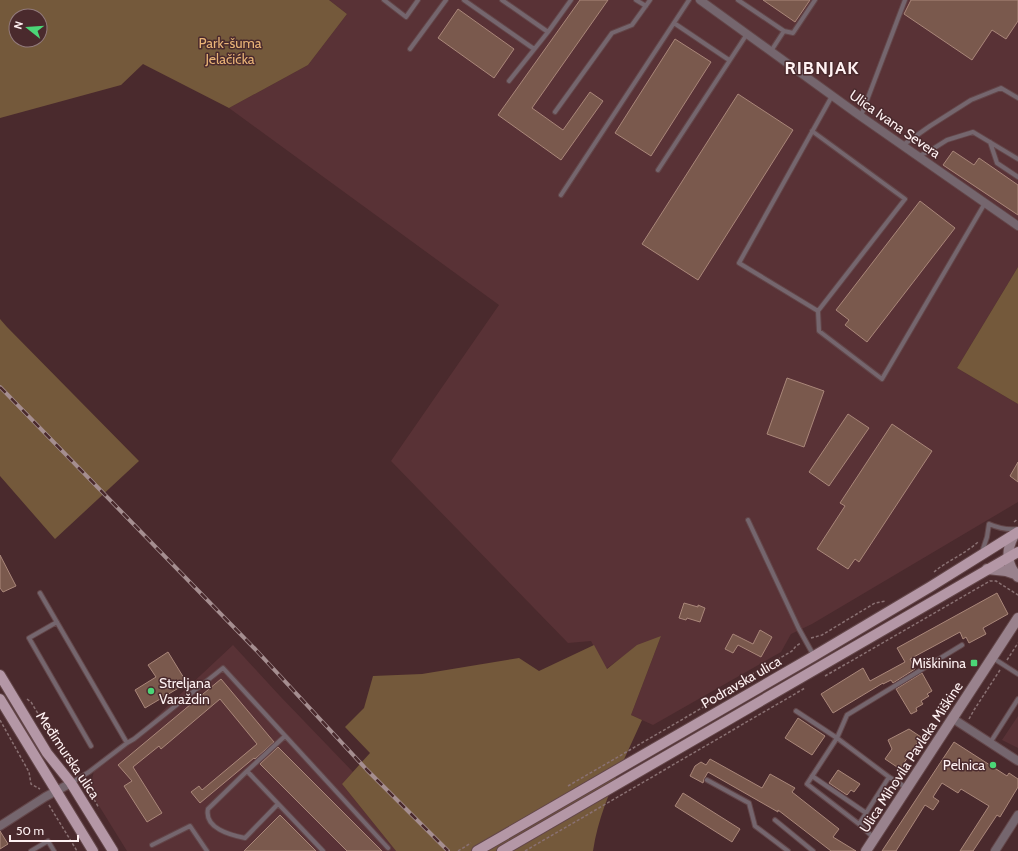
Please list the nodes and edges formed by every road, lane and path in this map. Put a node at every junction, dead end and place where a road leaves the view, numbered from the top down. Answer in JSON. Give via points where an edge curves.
{"nodes":[{"id":1,"x":384,"y":0,"type":"edge"},
{"id":2,"x":418,"y":0,"type":"edge"},
{"id":3,"x":446,"y":0,"type":"edge"},
{"id":4,"x":464,"y":0,"type":"edge"},
{"id":5,"x":502,"y":0,"type":"edge"},
{"id":6,"x":570,"y":0,"type":"edge"},
{"id":7,"x":636,"y":0,"type":"edge"},
{"id":8,"x":650,"y":0,"type":"edge"},
{"id":9,"x":689,"y":0,"type":"edge"},
{"id":10,"x":700,"y":0,"type":"edge"},
{"id":11,"x":738,"y":0,"type":"edge"},
{"id":12,"x":815,"y":0,"type":"edge"},
{"id":13,"x":905,"y":0,"type":"edge"},
{"id":14,"x":646,"y":6,"type":"junction"},
{"id":15,"x":674,"y":23,"type":"junction"},
{"id":16,"x":784,"y":31,"type":"junction"},
{"id":17,"x":548,"y":32,"type":"junction"},
{"id":18,"x":747,"y":34,"type":"junction"},
{"id":19,"x":410,"y":49,"type":"dead end"},
{"id":20,"x":534,"y":49,"type":"junction"},
{"id":21,"x":771,"y":51,"type":"junction"},
{"id":22,"x":729,"y":60,"type":"junction"},
{"id":23,"x":509,"y":81,"type":"dead end"},
{"id":24,"x":832,"y":95,"type":"junction"},
{"id":25,"x":1018,"y":98,"type":"edge"},
{"id":26,"x":555,"y":112,"type":"dead end"},
{"id":27,"x":860,"y":116,"type":"junction"},
{"id":28,"x":812,"y":131,"type":"junction"},
{"id":29,"x":990,"y":142,"type":"junction"},
{"id":30,"x":903,"y":145,"type":"junction"},
{"id":31,"x":918,"y":156,"type":"junction"},
{"id":32,"x":1018,"y":159,"type":"edge"},
{"id":33,"x":658,"y":170,"type":"dead end"},
{"id":34,"x":1018,"y":177,"type":"edge"},
{"id":35,"x":561,"y":196,"type":"dead end"},
{"id":36,"x":986,"y":203,"type":"junction"},
{"id":37,"x":1018,"y":226,"type":"edge"},
{"id":38,"x":818,"y":312,"type":"junction"},
{"id":39,"x":748,"y":520,"type":"dead end"},
{"id":40,"x":1017,"y":532,"type":"edge"},
{"id":41,"x":981,"y":538,"type":"dead end"},
{"id":42,"x":1018,"y":552,"type":"edge"},
{"id":43,"x":981,"y":556,"type":"junction"},
{"id":44,"x":1008,"y":558,"type":"junction"},
{"id":45,"x":987,"y":570,"type":"junction"},
{"id":46,"x":933,"y":573,"type":"dead end"},
{"id":47,"x":1016,"y":576,"type":"edge"},
{"id":48,"x":40,"y":593,"type":"dead end"},
{"id":49,"x":1018,"y":595,"type":"edge"},
{"id":50,"x":890,"y":600,"type":"dead end"},
{"id":51,"x":1018,"y":618,"type":"edge"},
{"id":52,"x":57,"y":622,"type":"junction"},
{"id":53,"x":806,"y":641,"type":"junction"},
{"id":54,"x":1018,"y":643,"type":"edge"},
{"id":55,"x":962,"y":645,"type":"dead end"},
{"id":56,"x":814,"y":656,"type":"junction"},
{"id":57,"x":993,"y":658,"type":"junction"},
{"id":58,"x":1004,"y":665,"type":"junction"},
{"id":59,"x":1018,"y":674,"type":"edge"},
{"id":60,"x":0,"y":675,"type":"edge"},
{"id":61,"x":825,"y":676,"type":"dead end"},
{"id":62,"x":804,"y":688,"type":"dead end"},
{"id":63,"x":0,"y":699,"type":"edge"},
{"id":64,"x":1018,"y":699,"type":"edge"},
{"id":65,"x":31,"y":702,"type":"dead end"},
{"id":66,"x":796,"y":712,"type":"dead end"},
{"id":67,"x":952,"y":718,"type":"junction"},
{"id":68,"x":0,"y":720,"type":"edge"},
{"id":69,"x":966,"y":727,"type":"junction"},
{"id":70,"x":285,"y":736,"type":"junction"},
{"id":71,"x":837,"y":738,"type":"junction"},
{"id":72,"x":127,"y":743,"type":"junction"},
{"id":73,"x":990,"y":743,"type":"junction"},
{"id":74,"x":91,"y":746,"type":"dead end"},
{"id":75,"x":71,"y":760,"type":"dead end"},
{"id":76,"x":1018,"y":761,"type":"edge"},
{"id":77,"x":247,"y":770,"type":"junction"},
{"id":78,"x":812,"y":776,"type":"junction"},
{"id":79,"x":889,"y":776,"type":"junction"},
{"id":80,"x":707,"y":780,"type":"dead end"},
{"id":81,"x":71,"y":783,"type":"junction"},
{"id":82,"x":40,"y":788,"type":"dead end"},
{"id":83,"x":907,"y":788,"type":"junction"},
{"id":84,"x":564,"y":789,"type":"dead end"},
{"id":85,"x":56,"y":791,"type":"junction"},
{"id":86,"x":278,"y":804,"type":"junction"},
{"id":87,"x":866,"y":813,"type":"junction"},
{"id":88,"x":54,"y":814,"type":"dead end"},
{"id":89,"x":1018,"y":815,"type":"edge"},
{"id":90,"x":775,"y":820,"type":"dead end"},
{"id":91,"x":859,"y":824,"type":"junction"},
{"id":92,"x":0,"y":826,"type":"edge"},
{"id":93,"x":875,"y":838,"type":"junction"},
{"id":94,"x":477,"y":840,"type":"dead end"},
{"id":95,"x":152,"y":845,"type":"dead end"},
{"id":96,"x":388,"y":848,"type":"dead end"},
{"id":97,"x":31,"y":851,"type":"edge"},
{"id":98,"x":54,"y":851,"type":"edge"},
{"id":99,"x":77,"y":851,"type":"edge"},
{"id":100,"x":93,"y":851,"type":"edge"},
{"id":101,"x":113,"y":851,"type":"edge"},
{"id":102,"x":207,"y":851,"type":"edge"},
{"id":103,"x":323,"y":851,"type":"edge"},
{"id":104,"x":458,"y":851,"type":"edge"},
{"id":105,"x":476,"y":851,"type":"edge"},
{"id":106,"x":502,"y":851,"type":"edge"},
{"id":107,"x":525,"y":851,"type":"edge"},
{"id":108,"x":788,"y":851,"type":"edge"},
{"id":109,"x":813,"y":851,"type":"edge"},
{"id":110,"x":866,"y":851,"type":"edge"},
{"id":111,"x":995,"y":851,"type":"edge"}],
"edges":[{"from":1,"to":2,"type":"lane","via":[[406,17]]},
{"from":3,"to":19,"type":"lane"},
{"from":4,"to":20,"type":"lane"},
{"from":5,"to":17,"type":"lane"},
{"from":6,"to":17,"type":"lane"},
{"from":7,"to":14,"type":"lane"},
{"from":8,"to":14,"type":"lane"},
{"from":9,"to":15,"type":"lane"},
{"from":10,"to":18,"type":"street","name":"Ulica Ivana Severa"},
{"from":11,"to":16,"type":"lane"},
{"from":12,"to":16,"type":"lane","via":[[793,33]]},
{"from":13,"to":27,"type":"lane"},
{"from":14,"to":26,"type":"lane","via":[[632,25],[612,33]]},
{"from":15,"to":22,"type":"lane"},
{"from":15,"to":35,"type":"lane"},
{"from":16,"to":21,"type":"lane"},
{"from":17,"to":20,"type":"lane"},
{"from":18,"to":21,"type":"street","name":"Ulica Ivana Severa"},
{"from":18,"to":22,"type":"lane"},
{"from":20,"to":23,"type":"lane"},
{"from":21,"to":24,"type":"street","name":"Ulica Ivana Severa"},
{"from":22,"to":33,"type":"lane"},
{"from":24,"to":27,"type":"street","name":"Ulica Ivana Severa"},
{"from":24,"to":28,"type":"lane"},
{"from":25,"to":30,"type":"lane","via":[[1002,88],[971,100]]},
{"from":27,"to":30,"type":"street","name":"Ulica Ivana Severa"},
{"from":28,"to":38,"type":"lane","via":[[739,264]]},
{"from":28,"to":38,"type":"lane","via":[[905,199]]},
{"from":29,"to":31,"type":"lane","via":[[973,132],[947,140]]},
{"from":29,"to":32,"type":"lane"},
{"from":29,"to":34,"type":"lane","via":[[997,163]]},
{"from":30,"to":31,"type":"street","name":"Ulica Ivana Severa"},
{"from":31,"to":36,"type":"street","name":"Ulica Ivana Severa"},
{"from":36,"to":37,"type":"street","name":"Ulica Ivana Severa"},
{"from":36,"to":38,"type":"lane","via":[[882,379],[819,331]]},
{"from":39,"to":53,"type":"lane"},
{"from":40,"to":43,"type":"main road","name":"Podravska ulica"},
{"from":40,"to":43,"type":"lane","via":[[989,524]]},
{"from":40,"to":44,"type":"street","via":[[1010,544]]},
{"from":41,"to":46,"type":"path","via":[[970,549]]},
{"from":42,"to":44,"type":"main road","name":"Podravska ulica"},
{"from":43,"to":56,"type":"main road","name":"Podravska ulica"},
{"from":44,"to":45,"type":"main road","name":"Podravska ulica"},
{"from":44,"to":47,"type":"street","via":[[1010,568]]},
{"from":45,"to":47,"type":"street","via":[[1006,571]]},
{"from":45,"to":106,"type":"main road","name":"Podravska ulica"},
{"from":48,"to":52,"type":"lane"},
{"from":49,"to":61,"type":"path","via":[[996,581],[990,581]]},
{"from":50,"to":53,"type":"path","via":[[875,603],[822,635]]},
{"from":51,"to":57,"type":"street","name":"Ulica Mihovila Pavleka Miškine"},
{"from":52,"to":72,"type":"lane"},
{"from":52,"to":74,"type":"lane","via":[[29,638]]},
{"from":53,"to":56,"type":"lane"},
{"from":53,"to":84,"type":"path","via":[[740,682],[732,691]]},
{"from":54,"to":58,"type":"path"},
{"from":55,"to":71,"type":"lane","via":[[847,715]]},
{"from":56,"to":105,"type":"main road","name":"Podravska ulica"},
{"from":57,"to":58,"type":"lane"},
{"from":57,"to":67,"type":"street","name":"Ulica Mihovila Pavleka Miškine"},
{"from":58,"to":59,"type":"lane"},
{"from":58,"to":69,"type":"path","via":[[974,710]]},
{"from":60,"to":81,"type":"main road","name":"Međimurska ulica","via":[[47,753]]},
{"from":62,"to":107,"type":"path"},
{"from":63,"to":85,"type":"main road","name":"Međimurska ulica"},
{"from":64,"to":73,"type":"lane"},
{"from":65,"to":75,"type":"path","via":[[63,754]]},
{"from":66,"to":71,"type":"lane"},
{"from":67,"to":69,"type":"street"},
{"from":67,"to":83,"type":"street","name":"Ulica Mihovila Pavleka Miškine"},
{"from":68,"to":82,"type":"path","via":[[29,772],[31,784]]},
{"from":69,"to":73,"type":"street"},
{"from":70,"to":72,"type":"lane","via":[[223,668]]},
{"from":70,"to":77,"type":"lane"},
{"from":70,"to":96,"type":"lane"},
{"from":71,"to":78,"type":"lane"},
{"from":71,"to":79,"type":"lane"},
{"from":72,"to":81,"type":"lane"},
{"from":73,"to":76,"type":"street"},
{"from":77,"to":86,"type":"lane"},
{"from":77,"to":86,"type":"lane","via":[[208,809],[208,820],[214,827],[245,838]]},
{"from":78,"to":87,"type":"lane"},
{"from":78,"to":91,"type":"lane","via":[[807,784]]},
{"from":79,"to":83,"type":"lane"},
{"from":79,"to":87,"type":"lane"},
{"from":80,"to":108,"type":"lane","via":[[749,804],[755,826]]},
{"from":81,"to":85,"type":"street"},
{"from":81,"to":101,"type":"main road","name":"Međimurska ulica"},
{"from":83,"to":93,"type":"street","name":"Ulica Mihovila Pavleka Miškine"},
{"from":85,"to":92,"type":"street"},
{"from":85,"to":100,"type":"main road","name":"Međimurska ulica"},
{"from":86,"to":103,"type":"lane"},
{"from":87,"to":91,"type":"lane"},
{"from":88,"to":99,"type":"path"},
{"from":89,"to":111,"type":"street"},
{"from":90,"to":109,"type":"lane"},
{"from":91,"to":93,"type":"lane"},
{"from":93,"to":110,"type":"street","name":"Ulica Mihovila Pavleka Miškine"},
{"from":94,"to":104,"type":"path"},
{"from":95,"to":102,"type":"lane","via":[[190,826]]},
{"from":97,"to":98,"type":"lane","via":[[48,840]]}]}
